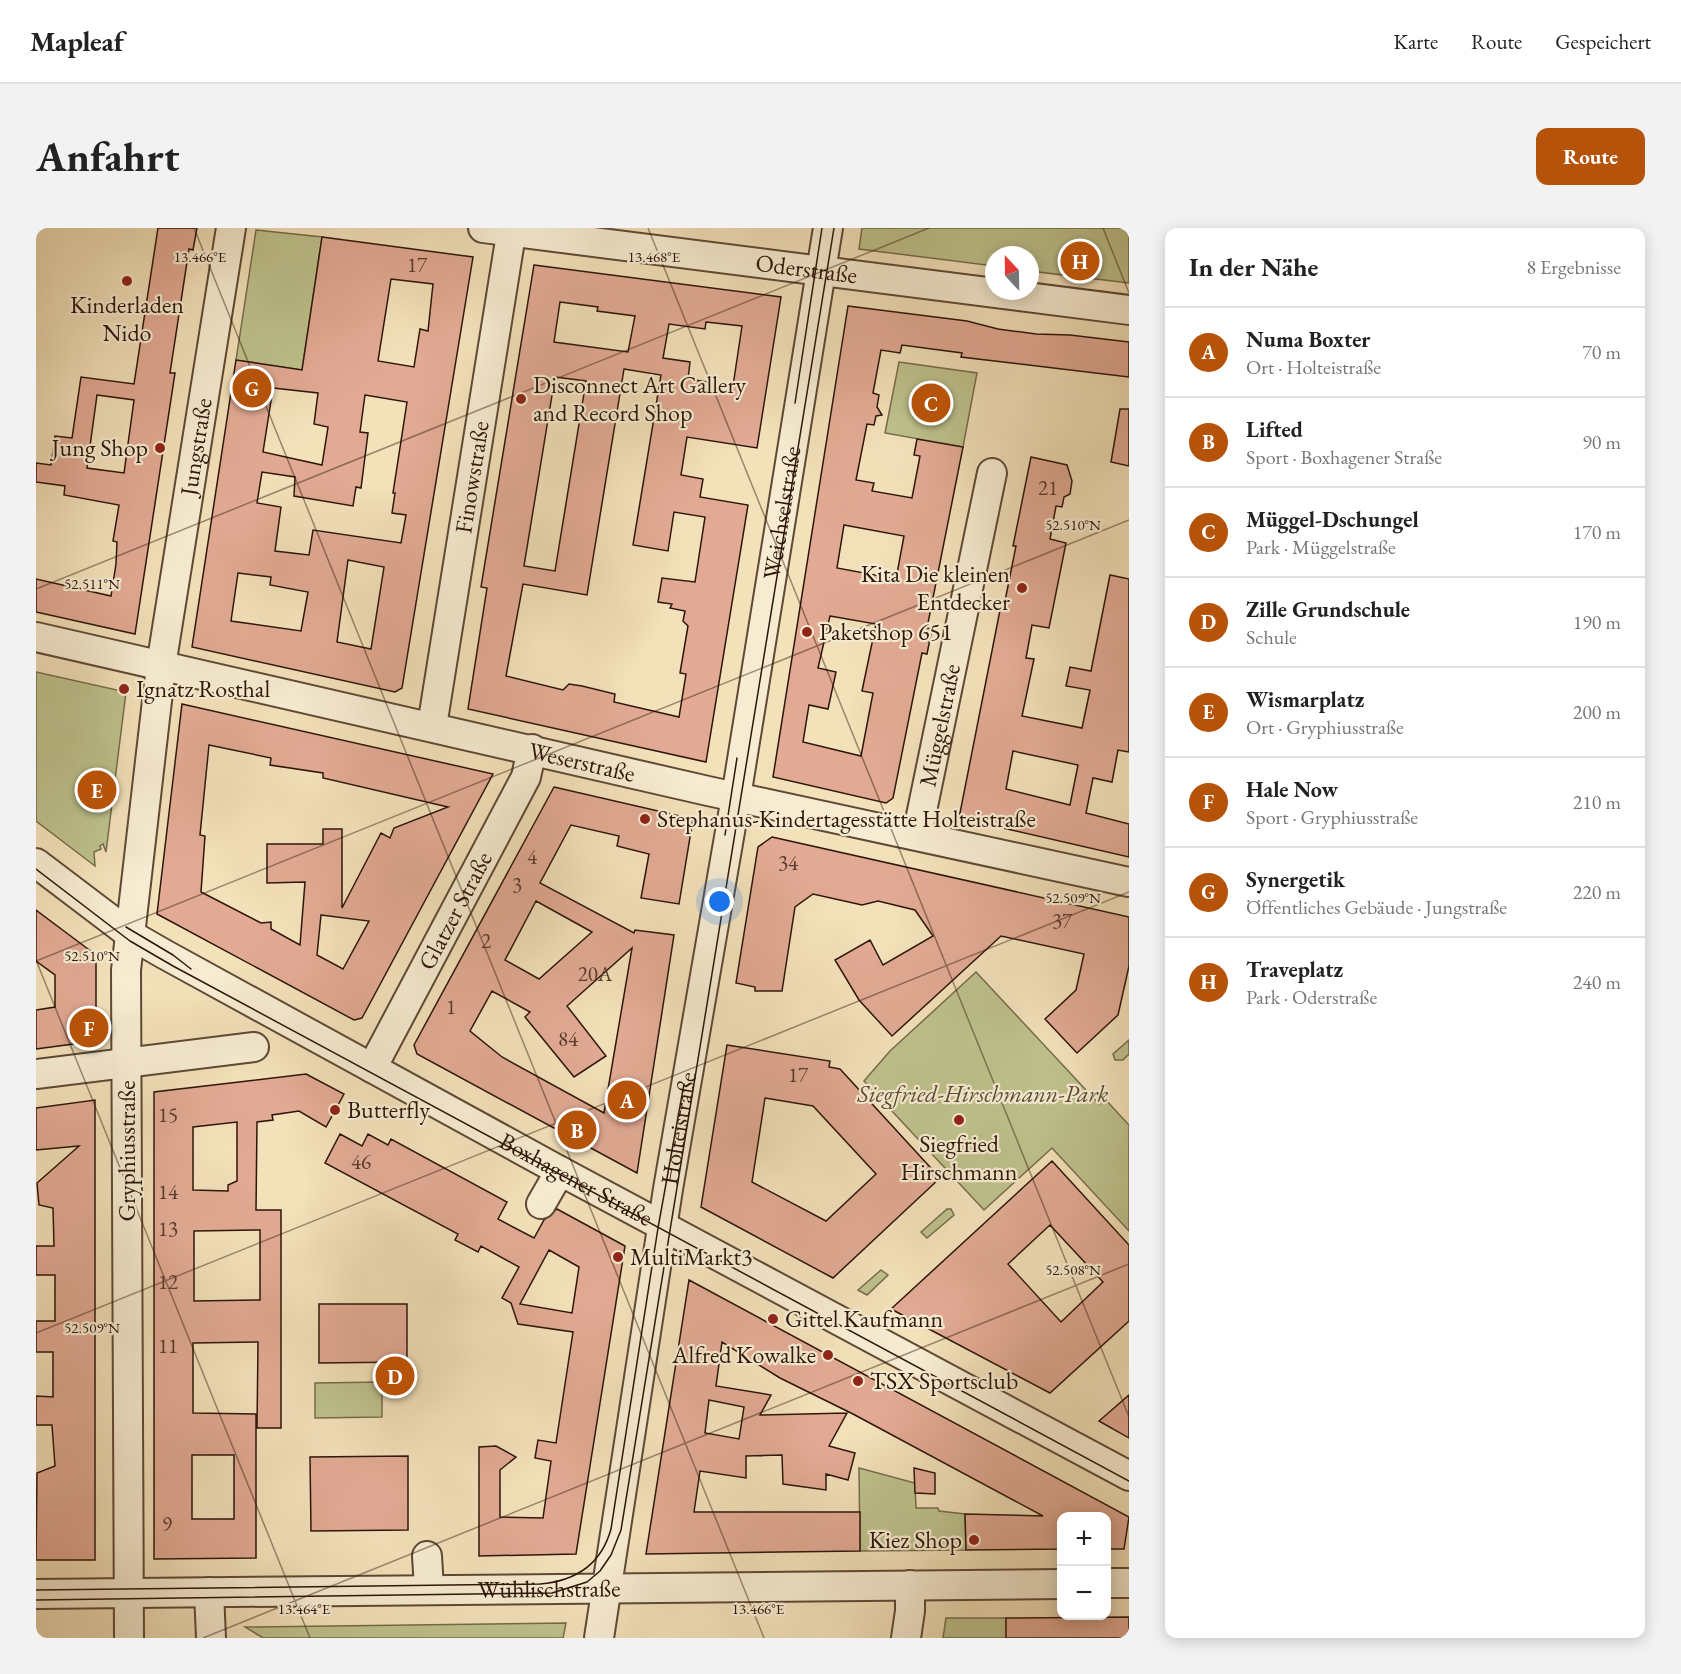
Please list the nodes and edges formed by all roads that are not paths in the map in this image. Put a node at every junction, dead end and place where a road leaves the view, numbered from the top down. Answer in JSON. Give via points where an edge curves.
{"nodes":[{"id":1,"x":231,"y":228,"type":"edge"},
{"id":2,"x":483,"y":228,"type":"edge"},
{"id":3,"x":828,"y":228,"type":"edge"},
{"id":4,"x":512,"y":230,"type":"edge"},
{"id":5,"x":821,"y":271,"type":"junction"},
{"id":6,"x":1129,"y":310,"type":"edge"},
{"id":7,"x":992,"y":472,"type":"dead end"},
{"id":8,"x":36,"y":637,"type":"edge"},
{"id":9,"x":161,"y":666,"type":"junction"},
{"id":10,"x":432,"y":726,"type":"junction"},
{"id":11,"x":532,"y":749,"type":"junction"},
{"id":12,"x":736,"y":797,"type":"junction"},
{"id":13,"x":917,"y":835,"type":"junction"},
{"id":14,"x":36,"y":864,"type":"edge"},
{"id":15,"x":1129,"y":882,"type":"edge"},
{"id":16,"x":131,"y":935,"type":"junction"},
{"id":17,"x":254,"y":1047,"type":"dead end"},
{"id":18,"x":126,"y":1063,"type":"junction"},
{"id":19,"x":372,"y":1068,"type":"junction"},
{"id":20,"x":36,"y":1074,"type":"edge"},
{"id":21,"x":560,"y":1171,"type":"junction"},
{"id":22,"x":541,"y":1204,"type":"dead end"},
{"id":23,"x":663,"y":1226,"type":"junction"},
{"id":24,"x":1129,"y":1476,"type":"edge"},
{"id":25,"x":428,"y":1556,"type":"dead end"},
{"id":26,"x":1111,"y":1583,"type":"edge"},
{"id":27,"x":1129,"y":1583,"type":"edge"},
{"id":28,"x":1057,"y":1584,"type":"edge"},
{"id":29,"x":910,"y":1586,"type":"junction"},
{"id":30,"x":429,"y":1588,"type":"junction"},
{"id":31,"x":606,"y":1588,"type":"junction"},
{"id":32,"x":209,"y":1592,"type":"junction"},
{"id":33,"x":36,"y":1594,"type":"edge"},
{"id":34,"x":130,"y":1594,"type":"junction"},
{"id":35,"x":129,"y":1638,"type":"edge"},
{"id":36,"x":211,"y":1638,"type":"edge"},
{"id":37,"x":599,"y":1638,"type":"edge"},
{"id":38,"x":906,"y":1638,"type":"edge"}],
"edges":[{"from":1,"to":9,"type":"street","name":"Jungstraße"},
{"from":2,"to":4,"type":"street","name":"Oderstraße"},
{"from":3,"to":5,"type":"street","name":"Weichselstraße"},
{"from":4,"to":5,"type":"street","name":"Oderstraße"},
{"from":4,"to":10,"type":"street","name":"Finowstraße"},
{"from":5,"to":6,"type":"street","name":"Oderstraße"},
{"from":5,"to":12,"type":"street","name":"Weichselstraße"},
{"from":7,"to":13,"type":"street","name":"Müggelstraße"},
{"from":8,"to":9,"type":"street","name":"Weserstraße"},
{"from":9,"to":10,"type":"street","name":"Weserstraße"},
{"from":9,"to":16,"type":"street","name":"Gryphiusstraße"},
{"from":10,"to":11,"type":"street","name":"Weserstraße"},
{"from":11,"to":12,"type":"street","name":"Weserstraße"},
{"from":11,"to":19,"type":"street","name":"Glatzer Straße","via":[[525,777]]},
{"from":12,"to":13,"type":"street","name":"Weserstraße"},
{"from":12,"to":23,"type":"street","name":"Holteistraße"},
{"from":13,"to":15,"type":"street","name":"Weserstraße"},
{"from":14,"to":16,"type":"street","name":"Boxhagener Straße"},
{"from":16,"to":18,"type":"street","name":"Gryphiusstraße","via":[[126,970]]},
{"from":16,"to":19,"type":"street","name":"Boxhagener Straße"},
{"from":17,"to":18,"type":"street"},
{"from":18,"to":20,"type":"street"},
{"from":18,"to":34,"type":"street","name":"Gryphiusstraße"},
{"from":19,"to":21,"type":"street","name":"Boxhagener Straße"},
{"from":21,"to":22,"type":"street"},
{"from":21,"to":23,"type":"street","name":"Boxhagener Straße"},
{"from":23,"to":24,"type":"street","name":"Boxhagener Straße"},
{"from":23,"to":31,"type":"street","name":"Holteistraße"},
{"from":25,"to":30,"type":"street"},
{"from":26,"to":27,"type":"street"},
{"from":28,"to":29,"type":"street","name":"Wühlischstraße"},
{"from":29,"to":31,"type":"street","name":"Wühlischstraße"},
{"from":29,"to":38,"type":"street"},
{"from":30,"to":31,"type":"street","name":"Wühlischstraße"},
{"from":30,"to":32,"type":"street","name":"Wühlischstraße"},
{"from":31,"to":37,"type":"street","name":"Holteistraße"},
{"from":32,"to":34,"type":"street","name":"Wühlischstraße"},
{"from":32,"to":36,"type":"street"},
{"from":33,"to":34,"type":"street","name":"Wühlischstraße"},
{"from":34,"to":35,"type":"street","name":"Gryphiusstraße"}]}
